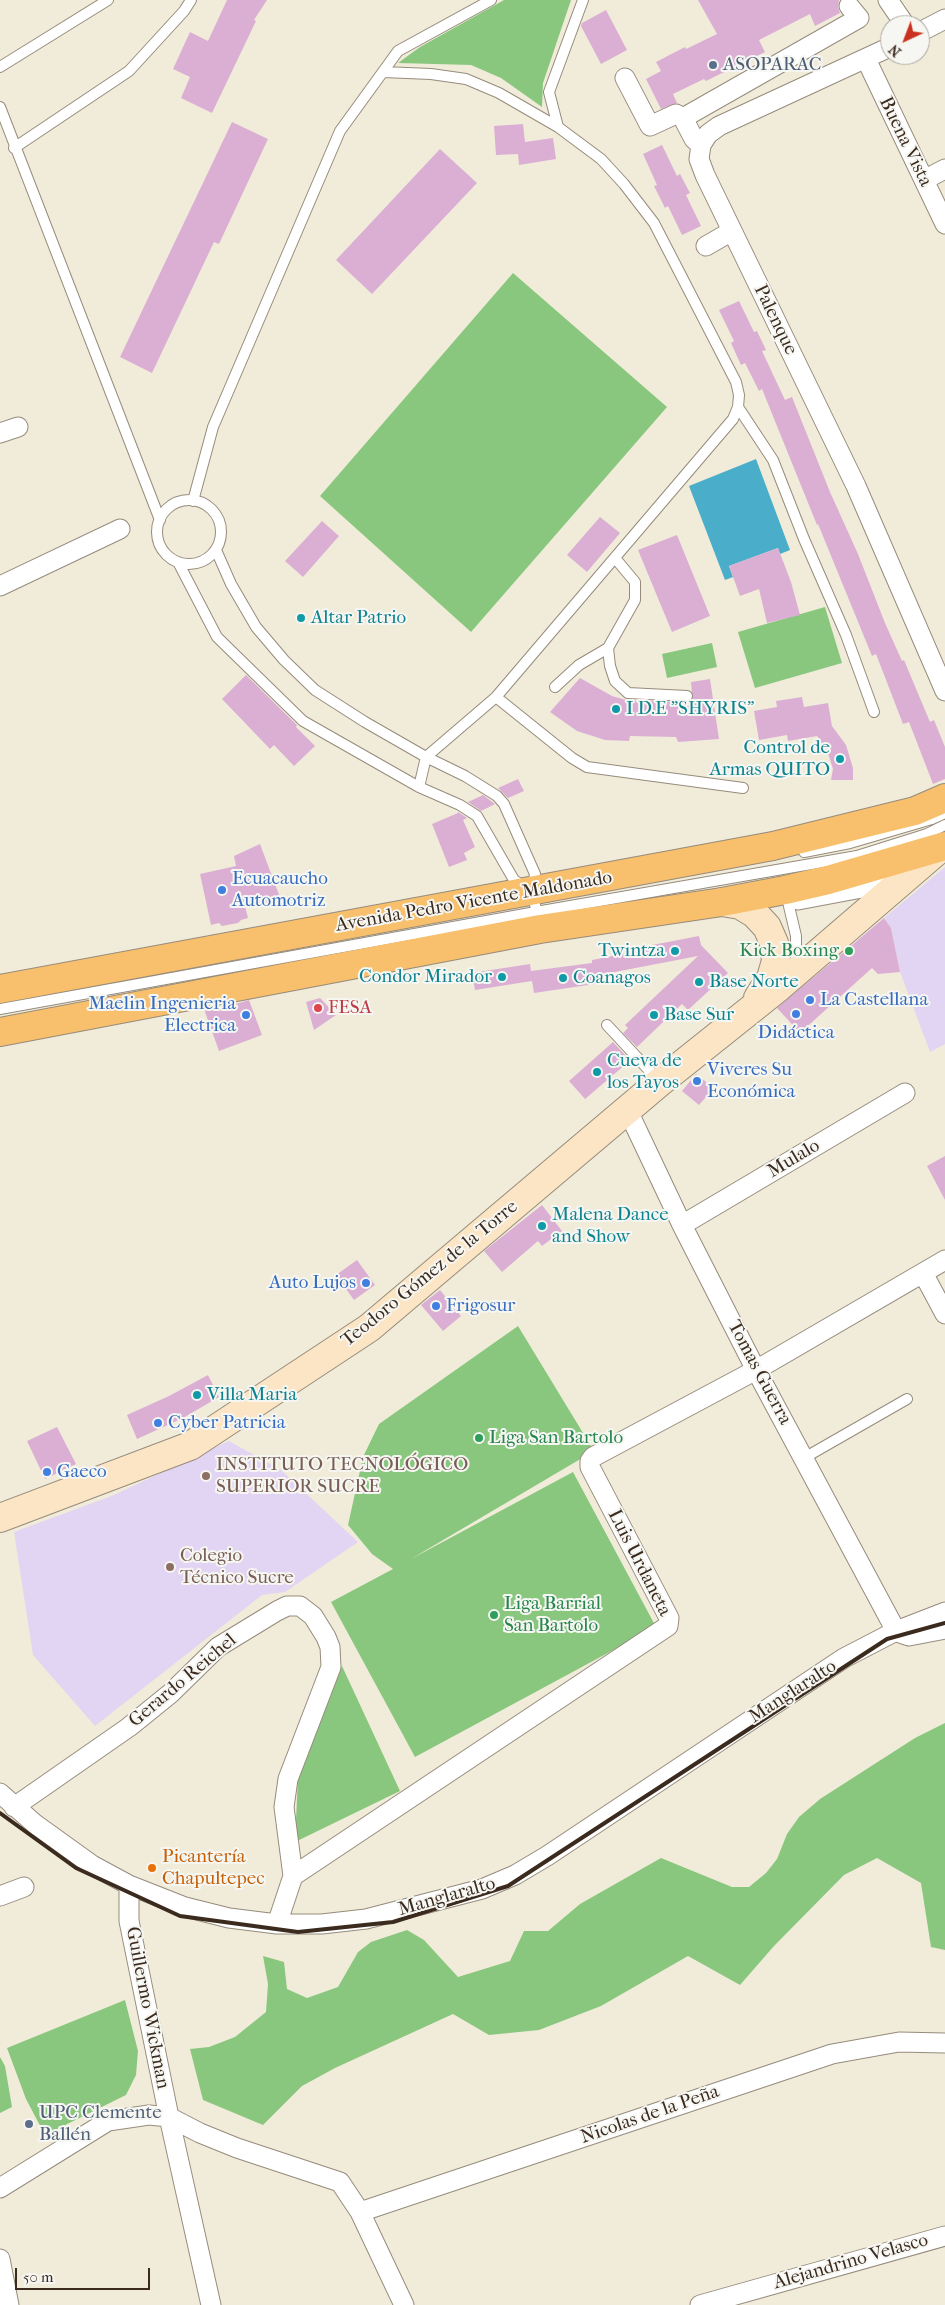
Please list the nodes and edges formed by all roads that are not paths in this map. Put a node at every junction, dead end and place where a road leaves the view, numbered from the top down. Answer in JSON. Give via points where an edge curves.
{"nodes":[{"id":1,"x":108,"y":0,"type":"edge"},
{"id":2,"x":191,"y":0,"type":"edge"},
{"id":3,"x":491,"y":0,"type":"edge"},
{"id":4,"x":583,"y":0,"type":"edge"},
{"id":5,"x":888,"y":0,"type":"edge"},
{"id":6,"x":849,"y":6,"type":"dead end"},
{"id":7,"x":898,"y":15,"type":"edge"},
{"id":8,"x":945,"y":19,"type":"edge"},
{"id":9,"x":930,"y":27,"type":"edge"},
{"id":10,"x":880,"y":52,"type":"edge"},
{"id":11,"x":866,"y":59,"type":"junction"},
{"id":12,"x":0,"y":67,"type":"edge"},
{"id":13,"x":383,"y":72,"type":"junction"},
{"id":14,"x":625,"y":78,"type":"dead end"},
{"id":15,"x":0,"y":107,"type":"edge"},
{"id":16,"x":683,"y":118,"type":"junction"},
{"id":17,"x":558,"y":127,"type":"junction"},
{"id":18,"x":701,"y":145,"type":"junction"},
{"id":19,"x":14,"y":148,"type":"junction"},
{"id":20,"x":945,"y":169,"type":"edge"},
{"id":21,"x":924,"y":180,"type":"junction"},
{"id":22,"x":945,"y":224,"type":"edge"},
{"id":23,"x":732,"y":231,"type":"junction"},
{"id":24,"x":706,"y":246,"type":"dead end"},
{"id":25,"x":738,"y":407,"type":"junction"},
{"id":26,"x":18,"y":427,"type":"dead end"},
{"id":27,"x":0,"y":433,"type":"edge"},
{"id":28,"x":193,"y":501,"type":"junction"},
{"id":29,"x":160,"y":520,"type":"junction"},
{"id":30,"x":120,"y":529,"type":"dead end"},
{"id":31,"x":216,"y":550,"type":"junction"},
{"id":32,"x":615,"y":558,"type":"junction"},
{"id":33,"x":178,"y":562,"type":"junction"},
{"id":34,"x":0,"y":586,"type":"edge"},
{"id":35,"x":608,"y":648,"type":"junction"},
{"id":36,"x":555,"y":687,"type":"dead end"},
{"id":37,"x":945,"y":691,"type":"edge"},
{"id":38,"x":687,"y":696,"type":"dead end"},
{"id":39,"x":496,"y":697,"type":"junction"},
{"id":40,"x":874,"y":712,"type":"dead end"},
{"id":41,"x":426,"y":758,"type":"junction"},
{"id":42,"x":419,"y":787,"type":"junction"},
{"id":43,"x":743,"y":788,"type":"dead end"},
{"id":44,"x":945,"y":798,"type":"edge"},
{"id":45,"x":945,"y":813,"type":"edge"},
{"id":46,"x":943,"y":840,"type":"edge"},
{"id":47,"x":794,"y":854,"type":"dead end"},
{"id":48,"x":765,"y":859,"type":"dead end"},
{"id":49,"x":768,"y":872,"type":"junction"},
{"id":50,"x":901,"y":881,"type":"junction"},
{"id":51,"x":788,"y":902,"type":"junction"},
{"id":52,"x":731,"y":903,"type":"junction"},
{"id":53,"x":537,"y":907,"type":"junction"},
{"id":54,"x":779,"y":987,"type":"junction"},
{"id":55,"x":0,"y":989,"type":"edge"},
{"id":56,"x":0,"y":998,"type":"edge"},
{"id":57,"x":0,"y":1010,"type":"edge"},
{"id":58,"x":744,"y":1014,"type":"junction"},
{"id":59,"x":607,"y":1025,"type":"dead end"},
{"id":60,"x":0,"y":1032,"type":"edge"},
{"id":61,"x":660,"y":1082,"type":"junction"},
{"id":62,"x":905,"y":1093,"type":"dead end"},
{"id":63,"x":628,"y":1111,"type":"junction"},
{"id":64,"x":682,"y":1225,"type":"junction"},
{"id":65,"x":945,"y":1260,"type":"edge"},
{"id":66,"x":923,"y":1273,"type":"junction"},
{"id":67,"x":945,"y":1314,"type":"edge"},
{"id":68,"x":756,"y":1370,"type":"junction"},
{"id":69,"x":907,"y":1398,"type":"dead end"},
{"id":70,"x":804,"y":1458,"type":"junction"},
{"id":71,"x":0,"y":1518,"type":"edge"},
{"id":72,"x":945,"y":1612,"type":"edge"},
{"id":73,"x":945,"y":1629,"type":"edge"},
{"id":74,"x":896,"y":1631,"type":"junction"},
{"id":75,"x":0,"y":1793,"type":"edge"},
{"id":76,"x":14,"y":1807,"type":"junction"},
{"id":77,"x":293,"y":1876,"type":"junction"},
{"id":78,"x":129,"y":1885,"type":"junction"},
{"id":79,"x":24,"y":1888,"type":"dead end"},
{"id":80,"x":0,"y":1896,"type":"edge"},
{"id":81,"x":277,"y":1924,"type":"junction"},
{"id":82,"x":945,"y":2043,"type":"edge"},
{"id":83,"x":168,"y":2117,"type":"junction"},
{"id":84,"x":0,"y":2188,"type":"edge"},
{"id":85,"x":360,"y":2212,"type":"junction"},
{"id":86,"x":945,"y":2236,"type":"edge"},
{"id":87,"x":0,"y":2259,"type":"edge"},
{"id":88,"x":9,"y":2305,"type":"edge"},
{"id":89,"x":211,"y":2305,"type":"edge"},
{"id":90,"x":404,"y":2305,"type":"edge"},
{"id":91,"x":700,"y":2305,"type":"edge"}],
"edges":[{"from":1,"to":12,"type":"lane"},
{"from":2,"to":19,"type":"lane","via":[[129,71]]},
{"from":3,"to":13,"type":"lane","via":[[398,51]]},
{"from":4,"to":17,"type":"lane","via":[[549,92]]},
{"from":5,"to":7,"type":"street"},
{"from":6,"to":16,"type":"street","via":[[859,18]]},
{"from":8,"to":9,"type":"street"},
{"from":10,"to":11,"type":"street"},
{"from":11,"to":18,"type":"street","via":[[719,126]]},
{"from":11,"to":21,"type":"street","name":"Buena Vista"},
{"from":13,"to":17,"type":"lane","via":[[466,79],[499,93]]},
{"from":13,"to":28,"type":"lane","via":[[340,131],[213,427]]},
{"from":14,"to":16,"type":"street","via":[[650,126],[676,114]]},
{"from":15,"to":19,"type":"lane"},
{"from":16,"to":18,"type":"street"},
{"from":17,"to":25,"type":"lane","via":[[601,159],[654,223],[736,382]]},
{"from":18,"to":23,"type":"street","name":"Palenque","via":[[699,159]]},
{"from":19,"to":29,"type":"lane"},
{"from":20,"to":21,"type":"street"},
{"from":21,"to":22,"type":"street","name":"Buena Vista"},
{"from":23,"to":24,"type":"street"},
{"from":23,"to":37,"type":"street","name":"Palenque","via":[[856,486]]},
{"from":25,"to":32,"type":"lane","via":[[733,419]]},
{"from":25,"to":40,"type":"lane","via":[[773,460],[846,635]]},
{"from":26,"to":27,"type":"street"},
{"from":28,"to":29,"type":"lane","via":[[173,505]]},
{"from":28,"to":31,"type":"lane","via":[[212,510],[218,519],[221,530]]},
{"from":29,"to":33,"type":"lane","via":[[158,540],[169,557]]},
{"from":30,"to":34,"type":"street"},
{"from":31,"to":33,"type":"lane","via":[[199,562]]},
{"from":31,"to":41,"type":"lane","via":[[256,627],[284,660],[315,690]]},
{"from":32,"to":35,"type":"lane","via":[[635,582],[635,600]]},
{"from":32,"to":39,"type":"lane"},
{"from":33,"to":42,"type":"lane","via":[[217,637],[303,721]]},
{"from":35,"to":36,"type":"lane","via":[[579,665]]},
{"from":35,"to":38,"type":"lane","via":[[615,681],[628,693]]},
{"from":39,"to":41,"type":"lane"},
{"from":39,"to":43,"type":"lane","via":[[586,767]]},
{"from":41,"to":42,"type":"lane"},
{"from":41,"to":53,"type":"lane","via":[[465,776],[504,804],[535,874]]},
{"from":42,"to":53,"type":"lane","via":[[477,816],[514,880]]},
{"from":44,"to":53,"type":"main road","name":"Avenida Pedro Vicente Maldonado","via":[[915,811]]},
{"from":45,"to":47,"type":"lane","via":[[850,843]]},
{"from":46,"to":49,"type":"lane","via":[[927,834],[857,856]]},
{"from":46,"to":50,"type":"street","name":"Teodoro Gómez de la Torre"},
{"from":46,"to":52,"type":"main road","name":"Avenida Pedro Vicente Maldonado","via":[[828,880]]},
{"from":48,"to":49,"type":"lane"},
{"from":49,"to":53,"type":"lane"},
{"from":50,"to":51,"type":"street"},
{"from":50,"to":54,"type":"street","name":"Teodoro Gómez de la Torre"},
{"from":51,"to":52,"type":"street"},
{"from":51,"to":54,"type":"lane","via":[[796,936],[796,959]]},
{"from":52,"to":53,"type":"main road","name":"Avenida Pedro Vicente Maldonado"},
{"from":52,"to":58,"type":"street","name":"Teodoro Gómez de la Torre","via":[[756,914],[774,943],[776,961],[771,978]]},
{"from":53,"to":55,"type":"main road","name":"Avenida Pedro Vicente Maldonado"},
{"from":53,"to":56,"type":"lane"},
{"from":53,"to":57,"type":"lane"},
{"from":53,"to":60,"type":"main road","name":"Avenida Pedro Vicente Maldonado"},
{"from":54,"to":58,"type":"street","name":"Teodoro Gómez de la Torre"},
{"from":58,"to":61,"type":"street","name":"Teodoro Gómez de la Torre"},
{"from":59,"to":61,"type":"lane"},
{"from":61,"to":63,"type":"street","name":"Teodoro Gómez de la Torre"},
{"from":62,"to":64,"type":"street","name":"Mulalo"},
{"from":63,"to":64,"type":"street","name":"Tomas Guerra"},
{"from":63,"to":71,"type":"street","name":"Teodoro Gómez de la Torre","via":[[369,1328],[190,1446]]},
{"from":64,"to":68,"type":"street","name":"Tomas Guerra"},
{"from":65,"to":66,"type":"street","name":"Luis Urdaneta"},
{"from":66,"to":67,"type":"street"},
{"from":66,"to":68,"type":"street","name":"Luis Urdaneta"},
{"from":68,"to":70,"type":"street","name":"Tomas Guerra"},
{"from":68,"to":77,"type":"street","name":"Luis Urdaneta","via":[[590,1461],[590,1467],[669,1618],[668,1626]]},
{"from":69,"to":70,"type":"lane"},
{"from":70,"to":74,"type":"street","name":"Tomas Guerra"},
{"from":72,"to":74,"type":"street","name":"Manglaralto"},
{"from":73,"to":74,"type":"street","via":[[909,1636]]},
{"from":74,"to":81,"type":"street","name":"Manglaralto","via":[[844,1658],[547,1856],[498,1883],[366,1919],[322,1924]]},
{"from":75,"to":76,"type":"street","name":"Manglaralto"},
{"from":76,"to":77,"type":"street","name":"Gerardo Reichel","via":[[171,1694],[218,1647],[277,1611],[300,1606],[313,1616],[326,1637],[331,1667],[287,1786],[284,1807]]},
{"from":76,"to":78,"type":"street","name":"Manglaralto","via":[[79,1856]]},
{"from":77,"to":81,"type":"street","name":"Gerardo Reichel"},
{"from":78,"to":81,"type":"street","name":"Manglaralto","via":[[185,1907],[229,1918]]},
{"from":78,"to":83,"type":"street","name":"Guillermo Wickman","via":[[129,1920]]},
{"from":79,"to":80,"type":"street"},
{"from":82,"to":85,"type":"street","name":"Nicolas de la Peña","via":[[899,2042],[832,2054]]},
{"from":83,"to":84,"type":"street","via":[[108,2121]]},
{"from":83,"to":85,"type":"street","via":[[237,2148],[340,2182]]},
{"from":83,"to":89,"type":"street","name":"Guillermo Wickman"},
{"from":85,"to":90,"type":"street"},
{"from":86,"to":91,"type":"street","name":"Alejandrino Velasco"},
{"from":87,"to":88,"type":"street"}]}
